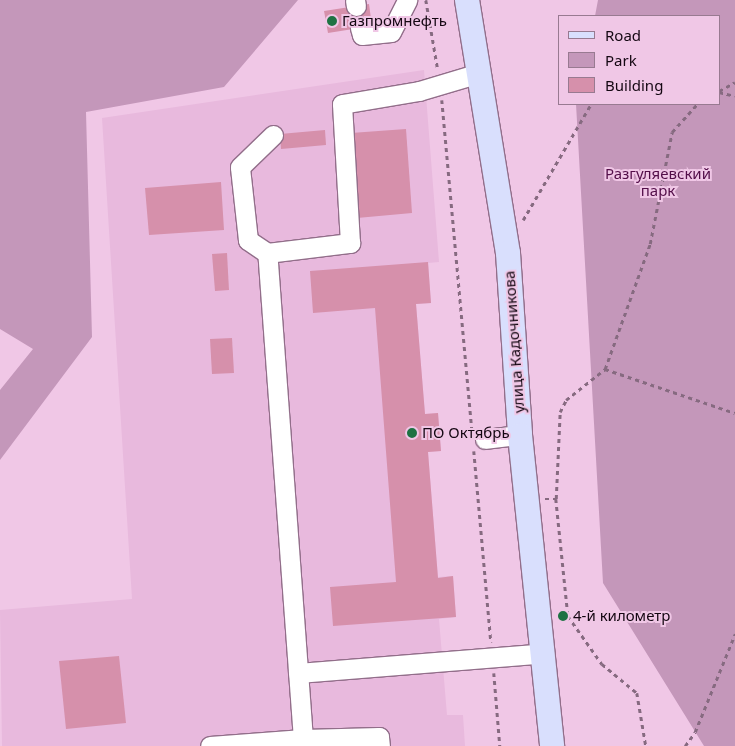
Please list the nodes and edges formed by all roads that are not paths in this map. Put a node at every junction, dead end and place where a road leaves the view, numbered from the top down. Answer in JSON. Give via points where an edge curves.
{"nodes":[{"id":1,"x":406,"y":0,"type":"edge"},
{"id":2,"x":467,"y":0,"type":"edge"},
{"id":3,"x":360,"y":28,"type":"dead end"},
{"id":4,"x":476,"y":74,"type":"junction"},
{"id":5,"x":273,"y":135,"type":"dead end"},
{"id":6,"x":266,"y":253,"type":"junction"},
{"id":7,"x":520,"y":435,"type":"junction"},
{"id":8,"x":485,"y":439,"type":"dead end"},
{"id":9,"x":544,"y":653,"type":"junction"},
{"id":10,"x":298,"y":673,"type":"junction"},
{"id":11,"x":304,"y":739,"type":"junction"},
{"id":12,"x":210,"y":746,"type":"edge"},
{"id":13,"x":380,"y":746,"type":"edge"},
{"id":14,"x":552,"y":746,"type":"edge"}],
"edges":[{"from":1,"to":3,"type":"lane","via":[[391,32],[362,35]]},
{"from":2,"to":4,"type":"main road","name":"улица Кадочникова"},
{"from":4,"to":6,"type":"lane","via":[[441,86],[342,104],[350,243]]},
{"from":4,"to":7,"type":"main road","name":"улица Кадочникова","via":[[508,253]]},
{"from":5,"to":6,"type":"lane","via":[[240,167],[248,240]]},
{"from":6,"to":10,"type":"lane"},
{"from":7,"to":8,"type":"lane"},
{"from":7,"to":9,"type":"main road","name":"улица Кадочникова"},
{"from":9,"to":10,"type":"lane"},
{"from":9,"to":14,"type":"main road","name":"улица Кадочникова"},
{"from":10,"to":11,"type":"lane"},
{"from":11,"to":12,"type":"lane"},
{"from":11,"to":13,"type":"lane","via":[[379,737]]}]}
